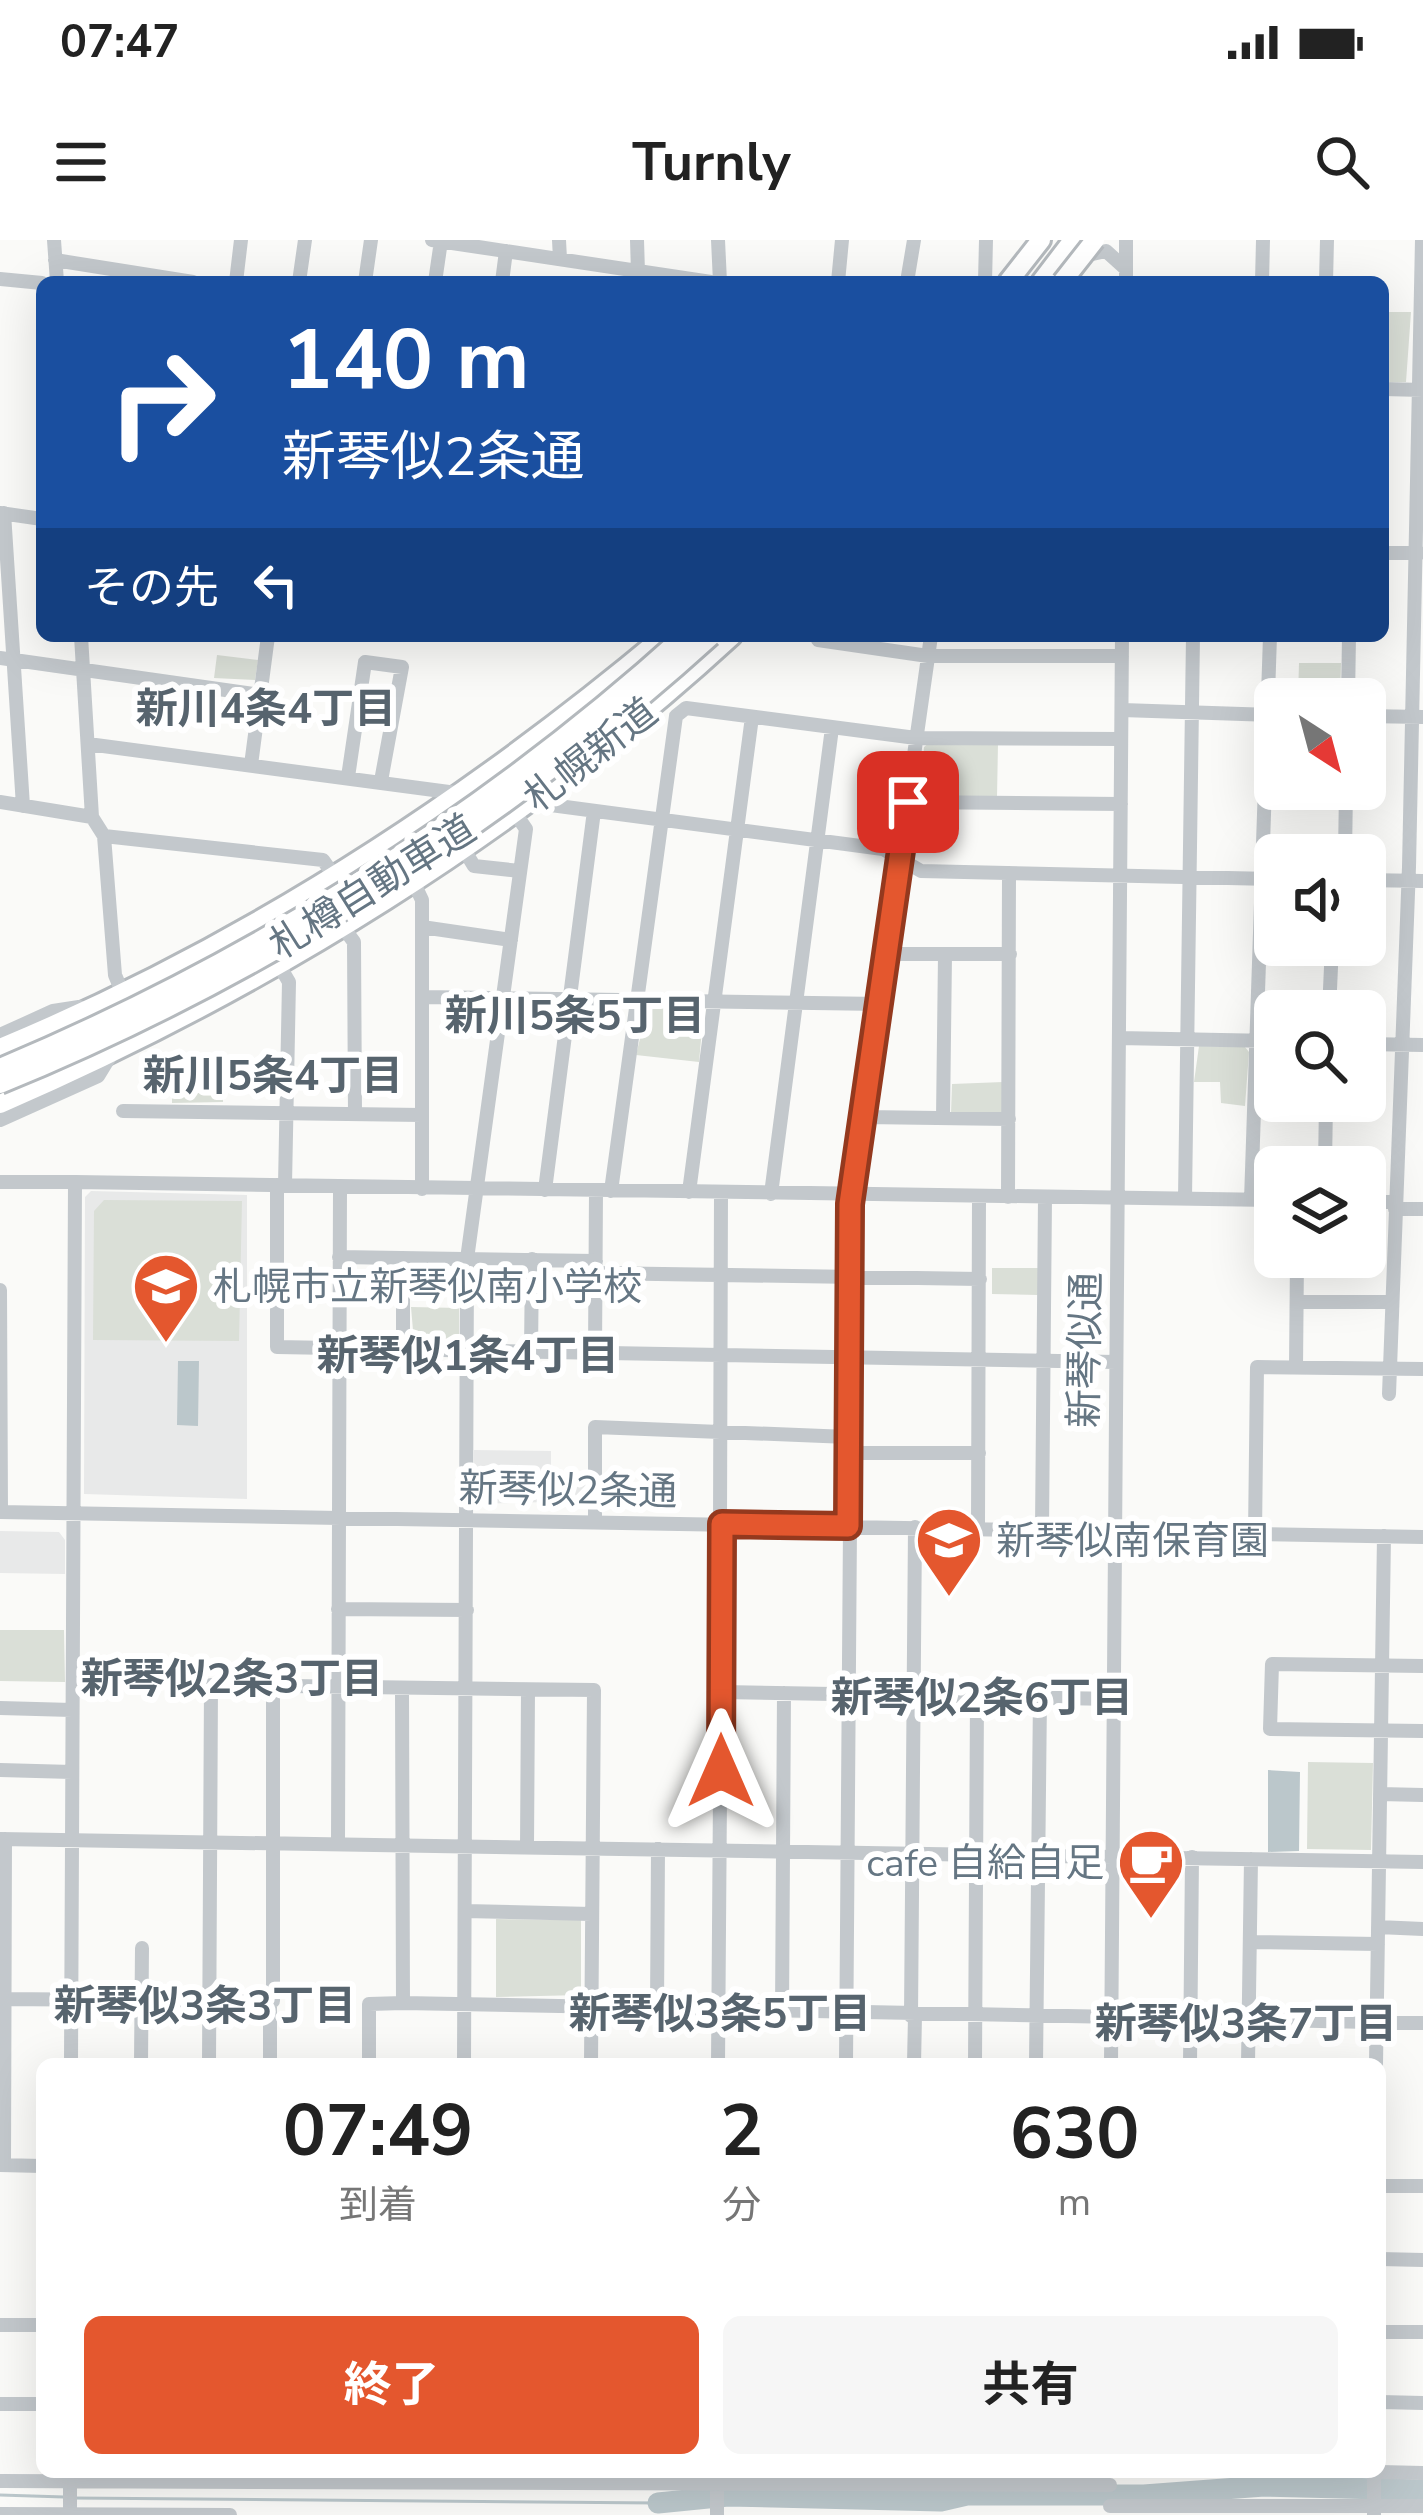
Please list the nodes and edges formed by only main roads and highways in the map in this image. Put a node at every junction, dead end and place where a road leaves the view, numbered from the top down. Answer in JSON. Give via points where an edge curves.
{"nodes":[{"id":1,"x":1030,"y":240,"type":"edge"},
{"id":2,"x":1041,"y":240,"type":"edge"},
{"id":3,"x":1052,"y":240,"type":"edge"},
{"id":4,"x":1084,"y":240,"type":"edge"},
{"id":5,"x":1095,"y":240,"type":"edge"},
{"id":6,"x":1072,"y":249,"type":"edge"},
{"id":7,"x":1003,"y":276,"type":"edge"},
{"id":8,"x":1013,"y":276,"type":"edge"},
{"id":9,"x":1024,"y":276,"type":"edge"},
{"id":10,"x":1047,"y":276,"type":"edge"},
{"id":11,"x":1064,"y":276,"type":"edge"},
{"id":12,"x":656,"y":642,"type":"edge"},
{"id":13,"x":677,"y":642,"type":"edge"},
{"id":14,"x":704,"y":642,"type":"edge"},
{"id":15,"x":726,"y":642,"type":"edge"},
{"id":16,"x":0,"y":1048,"type":"edge"},
{"id":17,"x":0,"y":1068,"type":"edge"},
{"id":18,"x":0,"y":1084,"type":"edge"},
{"id":19,"x":0,"y":1104,"type":"edge"}],
"edges":[{"from":1,"to":7,"type":"highway"},
{"from":2,"to":8,"type":"highway"},
{"from":3,"to":9,"type":"highway"},
{"from":4,"to":6,"type":"highway"},
{"from":5,"to":11,"type":"highway","bridge":true},
{"from":6,"to":10,"type":"highway"},
{"from":12,"to":16,"type":"highway","name":"札幌新道","via":[[462,793],[335,877],[123,994]]},
{"from":13,"to":17,"type":"highway","name":"札樽自動車道","bridge":true,"via":[[554,746],[397,857],[253,945]]},
{"from":14,"to":18,"type":"highway","name":"札樽自動車道","bridge":true,"via":[[550,769],[382,884],[273,950]]},
{"from":15,"to":19,"type":"highway","name":"札幌新道","via":[[522,808],[344,927]]}]}
